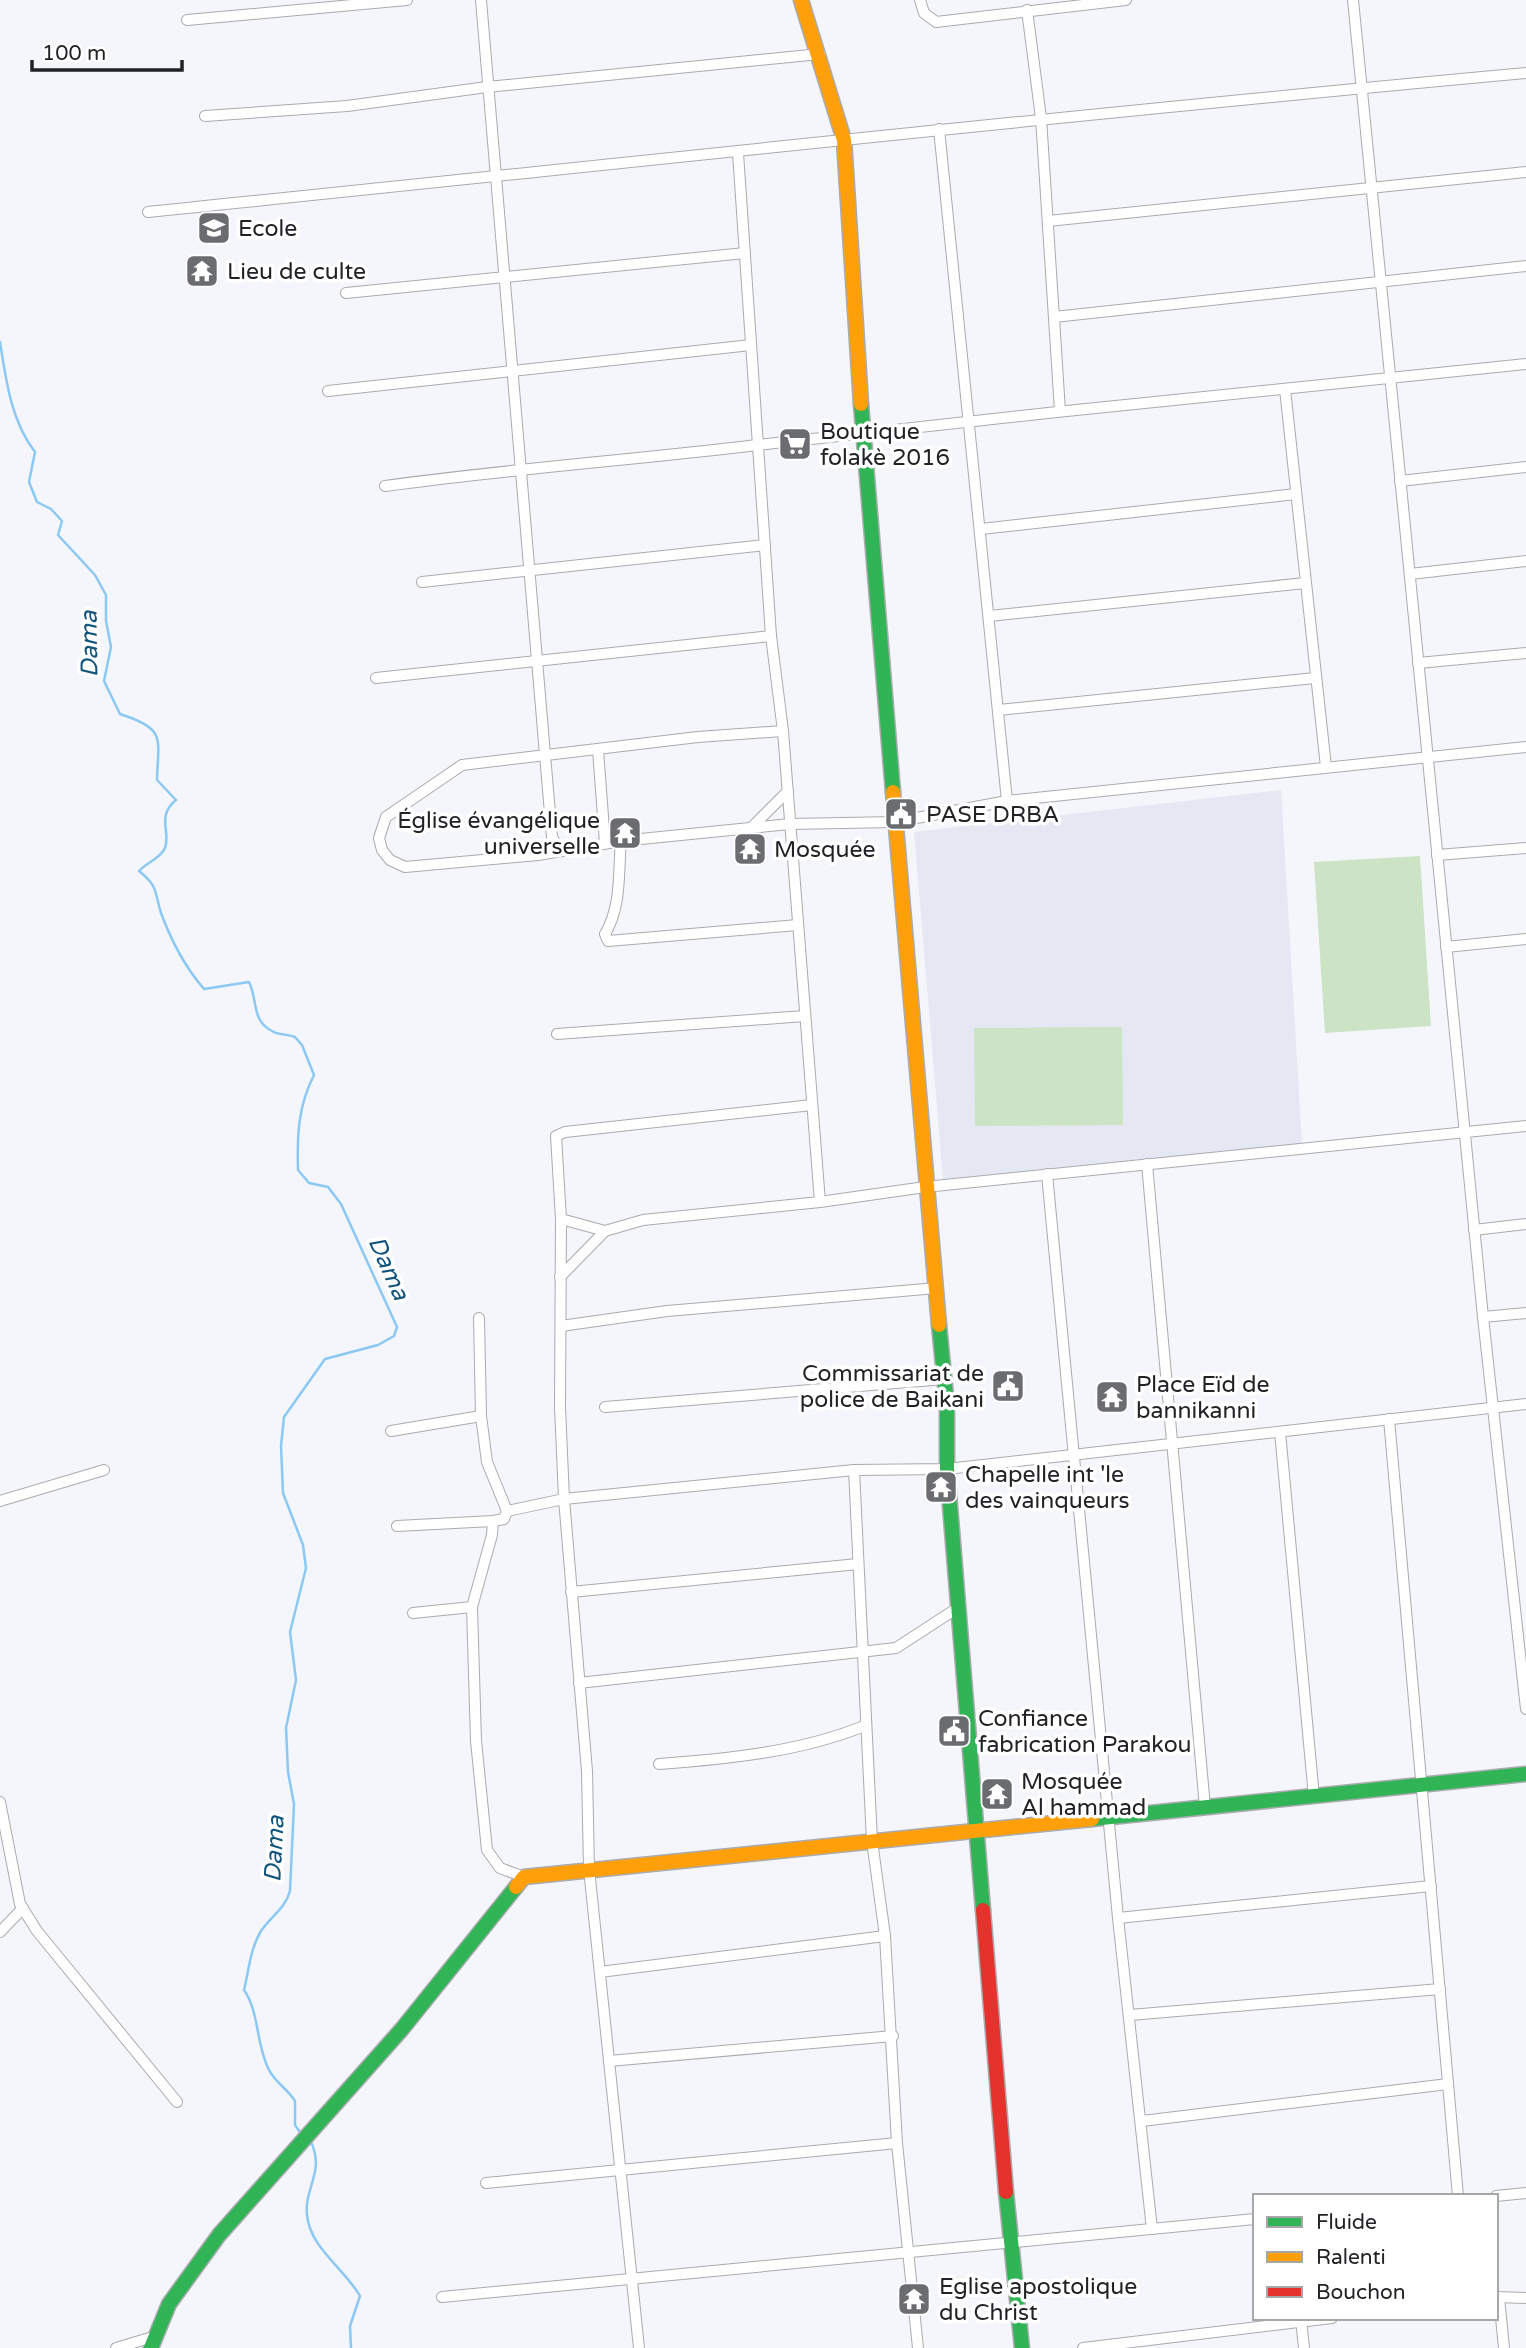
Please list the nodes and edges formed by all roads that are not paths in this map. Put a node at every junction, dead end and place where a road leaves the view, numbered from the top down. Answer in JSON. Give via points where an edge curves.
{"nodes":[{"id":1,"x":407,"y":0,"type":"edge"},
{"id":2,"x":481,"y":0,"type":"edge"},
{"id":3,"x":801,"y":0,"type":"edge"},
{"id":4,"x":920,"y":0,"type":"edge"},
{"id":5,"x":1126,"y":0,"type":"edge"},
{"id":6,"x":1353,"y":0,"type":"edge"},
{"id":7,"x":364,"y":2,"type":"edge"},
{"id":8,"x":1027,"y":10,"type":"junction"},
{"id":9,"x":187,"y":19,"type":"dead end"},
{"id":10,"x":820,"y":54,"type":"junction"},
{"id":11,"x":1526,"y":73,"type":"edge"},
{"id":12,"x":487,"y":87,"type":"junction"},
{"id":13,"x":1362,"y":88,"type":"junction"},
{"id":14,"x":205,"y":116,"type":"dead end"},
{"id":15,"x":1041,"y":118,"type":"junction"},
{"id":16,"x":939,"y":129,"type":"junction"},
{"id":17,"x":844,"y":140,"type":"junction"},
{"id":18,"x":738,"y":153,"type":"junction"},
{"id":19,"x":1526,"y":172,"type":"edge"},
{"id":20,"x":496,"y":177,"type":"junction"},
{"id":21,"x":1372,"y":188,"type":"junction"},
{"id":22,"x":148,"y":212,"type":"dead end"},
{"id":23,"x":1048,"y":221,"type":"junction"},
{"id":24,"x":745,"y":253,"type":"junction"},
{"id":25,"x":1526,"y":266,"type":"edge"},
{"id":26,"x":503,"y":278,"type":"junction"},
{"id":27,"x":1381,"y":280,"type":"junction"},
{"id":28,"x":346,"y":293,"type":"dead end"},
{"id":29,"x":1054,"y":317,"type":"junction"},
{"id":30,"x":751,"y":345,"type":"junction"},
{"id":31,"x":1526,"y":364,"type":"edge"},
{"id":32,"x":513,"y":370,"type":"junction"},
{"id":33,"x":1390,"y":377,"type":"junction"},
{"id":34,"x":1285,"y":389,"type":"junction"},
{"id":35,"x":328,"y":391,"type":"dead end"},
{"id":36,"x":1060,"y":411,"type":"junction"},
{"id":37,"x":967,"y":420,"type":"junction"},
{"id":38,"x":863,"y":432,"type":"junction"},
{"id":39,"x":758,"y":445,"type":"junction"},
{"id":40,"x":1526,"y":467,"type":"edge"},
{"id":41,"x":521,"y":470,"type":"junction"},
{"id":42,"x":1400,"y":481,"type":"junction"},
{"id":43,"x":385,"y":486,"type":"dead end"},
{"id":44,"x":1296,"y":494,"type":"junction"},
{"id":45,"x":981,"y":529,"type":"junction"},
{"id":46,"x":765,"y":545,"type":"junction"},
{"id":47,"x":1526,"y":561,"type":"edge"},
{"id":48,"x":531,"y":570,"type":"junction"},
{"id":49,"x":1410,"y":574,"type":"junction"},
{"id":50,"x":422,"y":582,"type":"dead end"},
{"id":51,"x":1306,"y":583,"type":"junction"},
{"id":52,"x":989,"y":616,"type":"junction"},
{"id":53,"x":771,"y":636,"type":"junction"},
{"id":54,"x":1526,"y":653,"type":"edge"},
{"id":55,"x":537,"y":663,"type":"junction"},
{"id":56,"x":1418,"y":663,"type":"junction"},
{"id":57,"x":376,"y":678,"type":"dead end"},
{"id":58,"x":1315,"y":678,"type":"junction"},
{"id":59,"x":998,"y":710,"type":"junction"},
{"id":60,"x":783,"y":731,"type":"junction"},
{"id":61,"x":1526,"y":747,"type":"edge"},
{"id":62,"x":598,"y":750,"type":"junction"},
{"id":63,"x":546,"y":755,"type":"junction"},
{"id":64,"x":1428,"y":757,"type":"junction"},
{"id":65,"x":1326,"y":767,"type":"junction"},
{"id":66,"x":788,"y":791,"type":"junction"},
{"id":67,"x":1006,"y":802,"type":"junction"},
{"id":68,"x":895,"y":822,"type":"junction"},
{"id":69,"x":790,"y":824,"type":"junction"},
{"id":70,"x":750,"y":828,"type":"junction"},
{"id":71,"x":621,"y":841,"type":"junction"},
{"id":72,"x":605,"y":843,"type":"junction"},
{"id":73,"x":1526,"y":848,"type":"edge"},
{"id":74,"x":560,"y":851,"type":"junction"},
{"id":75,"x":1437,"y":855,"type":"junction"},
{"id":76,"x":798,"y":925,"type":"junction"},
{"id":77,"x":1526,"y":939,"type":"edge"},
{"id":78,"x":1446,"y":947,"type":"junction"},
{"id":79,"x":805,"y":1016,"type":"junction"},
{"id":80,"x":557,"y":1034,"type":"dead end"},
{"id":81,"x":812,"y":1105,"type":"junction"},
{"id":82,"x":1526,"y":1126,"type":"edge"},
{"id":83,"x":1464,"y":1132,"type":"junction"},
{"id":84,"x":1147,"y":1164,"type":"junction"},
{"id":85,"x":1047,"y":1174,"type":"junction"},
{"id":86,"x":925,"y":1187,"type":"junction"},
{"id":87,"x":820,"y":1202,"type":"junction"},
{"id":88,"x":561,"y":1219,"type":"junction"},
{"id":89,"x":1526,"y":1224,"type":"edge"},
{"id":90,"x":1474,"y":1230,"type":"junction"},
{"id":91,"x":605,"y":1231,"type":"junction"},
{"id":92,"x":560,"y":1277,"type":"junction"},
{"id":93,"x":937,"y":1288,"type":"junction"},
{"id":94,"x":1526,"y":1313,"type":"edge"},
{"id":95,"x":1483,"y":1317,"type":"junction"},
{"id":96,"x":479,"y":1318,"type":"dead end"},
{"id":97,"x":561,"y":1325,"type":"junction"},
{"id":98,"x":945,"y":1379,"type":"junction"},
{"id":99,"x":1526,"y":1404,"type":"edge"},
{"id":100,"x":605,"y":1407,"type":"dead end"},
{"id":101,"x":1492,"y":1407,"type":"junction"},
{"id":102,"x":481,"y":1416,"type":"junction"},
{"id":103,"x":1389,"y":1419,"type":"junction"},
{"id":104,"x":391,"y":1431,"type":"dead end"},
{"id":105,"x":1280,"y":1432,"type":"junction"},
{"id":106,"x":1172,"y":1443,"type":"junction"},
{"id":107,"x":1073,"y":1454,"type":"junction"},
{"id":108,"x":947,"y":1468,"type":"junction"},
{"id":109,"x":104,"y":1470,"type":"dead end"},
{"id":110,"x":854,"y":1470,"type":"junction"},
{"id":111,"x":564,"y":1499,"type":"junction"},
{"id":112,"x":0,"y":1501,"type":"edge"},
{"id":113,"x":507,"y":1511,"type":"junction"},
{"id":114,"x":492,"y":1521,"type":"junction"},
{"id":115,"x":397,"y":1526,"type":"dead end"},
{"id":116,"x":858,"y":1564,"type":"junction"},
{"id":117,"x":571,"y":1592,"type":"junction"},
{"id":118,"x":959,"y":1606,"type":"junction"},
{"id":119,"x":472,"y":1608,"type":"junction"},
{"id":120,"x":413,"y":1612,"type":"dead end"},
{"id":121,"x":863,"y":1651,"type":"junction"},
{"id":122,"x":579,"y":1683,"type":"junction"},
{"id":123,"x":1526,"y":1709,"type":"edge"},
{"id":124,"x":864,"y":1726,"type":"junction"},
{"id":125,"x":659,"y":1764,"type":"dead end"},
{"id":126,"x":1526,"y":1774,"type":"edge"},
{"id":127,"x":1422,"y":1784,"type":"junction"},
{"id":128,"x":1314,"y":1797,"type":"junction"},
{"id":129,"x":0,"y":1802,"type":"edge"},
{"id":130,"x":1205,"y":1807,"type":"junction"},
{"id":131,"x":1108,"y":1818,"type":"junction"},
{"id":132,"x":977,"y":1832,"type":"junction"},
{"id":133,"x":872,"y":1841,"type":"junction"},
{"id":134,"x":589,"y":1869,"type":"junction"},
{"id":135,"x":524,"y":1877,"type":"junction"},
{"id":136,"x":1431,"y":1886,"type":"junction"},
{"id":137,"x":23,"y":1908,"type":"junction"},
{"id":138,"x":1118,"y":1918,"type":"junction"},
{"id":139,"x":0,"y":1932,"type":"edge"},
{"id":140,"x":885,"y":1936,"type":"junction"},
{"id":141,"x":600,"y":1972,"type":"junction"},
{"id":142,"x":1440,"y":1989,"type":"junction"},
{"id":143,"x":1130,"y":2015,"type":"junction"},
{"id":144,"x":892,"y":2036,"type":"junction"},
{"id":145,"x":609,"y":2061,"type":"junction"},
{"id":146,"x":1448,"y":2084,"type":"junction"},
{"id":147,"x":177,"y":2102,"type":"dead end"},
{"id":148,"x":1142,"y":2121,"type":"junction"},
{"id":149,"x":897,"y":2143,"type":"junction"},
{"id":150,"x":620,"y":2168,"type":"junction"},
{"id":151,"x":486,"y":2183,"type":"dead end"},
{"id":152,"x":1526,"y":2193,"type":"edge"},
{"id":153,"x":1458,"y":2194,"type":"edge"},
{"id":154,"x":1498,"y":2196,"type":"edge"},
{"id":155,"x":1253,"y":2219,"type":"edge"},
{"id":156,"x":1152,"y":2229,"type":"junction"},
{"id":157,"x":1010,"y":2245,"type":"junction"},
{"id":158,"x":908,"y":2253,"type":"junction"},
{"id":159,"x":632,"y":2279,"type":"junction"},
{"id":160,"x":442,"y":2297,"type":"dead end"},
{"id":161,"x":1498,"y":2297,"type":"edge"},
{"id":162,"x":1526,"y":2298,"type":"edge"},
{"id":163,"x":1301,"y":2320,"type":"edge"},
{"id":164,"x":153,"y":2342,"type":"edge"},
{"id":165,"x":116,"y":2348,"type":"edge"},
{"id":166,"x":639,"y":2348,"type":"edge"},
{"id":167,"x":918,"y":2348,"type":"edge"},
{"id":168,"x":1022,"y":2348,"type":"edge"},
{"id":169,"x":1083,"y":2348,"type":"edge"},
{"id":170,"x":1304,"y":2348,"type":"edge"},
{"id":171,"x":1504,"y":2348,"type":"edge"}],
"edges":[{"from":1,"to":7,"type":"street"},
{"from":2,"to":12,"type":"street"},
{"from":3,"to":10,"type":"street"},
{"from":4,"to":8,"type":"street","via":[[924,13],[936,22]]},
{"from":5,"to":8,"type":"street"},
{"from":6,"to":13,"type":"street"},
{"from":7,"to":9,"type":"street"},
{"from":8,"to":15,"type":"street"},
{"from":10,"to":12,"type":"street"},
{"from":10,"to":17,"type":"street"},
{"from":11,"to":13,"type":"street"},
{"from":12,"to":14,"type":"street","via":[[347,106]]},
{"from":12,"to":20,"type":"street"},
{"from":13,"to":15,"type":"street"},
{"from":13,"to":21,"type":"street"},
{"from":15,"to":16,"type":"street"},
{"from":15,"to":23,"type":"street"},
{"from":16,"to":17,"type":"street"},
{"from":16,"to":37,"type":"street"},
{"from":17,"to":18,"type":"street"},
{"from":17,"to":38,"type":"street"},
{"from":18,"to":20,"type":"street"},
{"from":18,"to":24,"type":"street"},
{"from":19,"to":21,"type":"street"},
{"from":20,"to":22,"type":"street"},
{"from":20,"to":26,"type":"street"},
{"from":21,"to":23,"type":"street"},
{"from":21,"to":27,"type":"street"},
{"from":23,"to":29,"type":"street"},
{"from":24,"to":26,"type":"street"},
{"from":24,"to":30,"type":"street"},
{"from":25,"to":27,"type":"street"},
{"from":26,"to":28,"type":"street"},
{"from":26,"to":32,"type":"street"},
{"from":27,"to":29,"type":"street"},
{"from":27,"to":33,"type":"street"},
{"from":29,"to":36,"type":"street"},
{"from":30,"to":32,"type":"street"},
{"from":30,"to":39,"type":"street"},
{"from":31,"to":33,"type":"street"},
{"from":32,"to":35,"type":"street"},
{"from":32,"to":41,"type":"street"},
{"from":33,"to":34,"type":"street"},
{"from":33,"to":42,"type":"street"},
{"from":34,"to":36,"type":"street"},
{"from":34,"to":44,"type":"street"},
{"from":36,"to":37,"type":"street"},
{"from":37,"to":38,"type":"street"},
{"from":37,"to":45,"type":"street"},
{"from":38,"to":39,"type":"street"},
{"from":38,"to":68,"type":"street"},
{"from":39,"to":41,"type":"street"},
{"from":39,"to":46,"type":"street"},
{"from":40,"to":42,"type":"street"},
{"from":41,"to":43,"type":"street"},
{"from":41,"to":48,"type":"street"},
{"from":42,"to":49,"type":"street"},
{"from":44,"to":45,"type":"street"},
{"from":44,"to":51,"type":"street"},
{"from":45,"to":52,"type":"street"},
{"from":46,"to":48,"type":"street"},
{"from":46,"to":53,"type":"street"},
{"from":47,"to":49,"type":"street"},
{"from":48,"to":50,"type":"street"},
{"from":48,"to":55,"type":"street"},
{"from":49,"to":56,"type":"street"},
{"from":51,"to":52,"type":"street"},
{"from":51,"to":58,"type":"street"},
{"from":52,"to":59,"type":"street"},
{"from":53,"to":55,"type":"street"},
{"from":53,"to":60,"type":"street"},
{"from":54,"to":56,"type":"street"},
{"from":55,"to":57,"type":"street"},
{"from":55,"to":63,"type":"street"},
{"from":56,"to":64,"type":"street"},
{"from":58,"to":59,"type":"street"},
{"from":58,"to":65,"type":"street"},
{"from":59,"to":67,"type":"street"},
{"from":60,"to":62,"type":"street"},
{"from":60,"to":66,"type":"street"},
{"from":61,"to":64,"type":"street"},
{"from":62,"to":63,"type":"street"},
{"from":62,"to":72,"type":"street"},
{"from":63,"to":74,"type":"street","via":[[552,836]]},
{"from":63,"to":74,"type":"street","via":[[462,765],[386,817],[379,838],[390,860],[405,867]]},
{"from":64,"to":65,"type":"street"},
{"from":64,"to":75,"type":"street"},
{"from":65,"to":67,"type":"street"},
{"from":66,"to":69,"type":"street"},
{"from":66,"to":70,"type":"street"},
{"from":67,"to":68,"type":"street"},
{"from":68,"to":69,"type":"street"},
{"from":68,"to":86,"type":"street"},
{"from":69,"to":70,"type":"street"},
{"from":69,"to":76,"type":"street"},
{"from":70,"to":71,"type":"street"},
{"from":71,"to":72,"type":"street"},
{"from":71,"to":76,"type":"street","via":[[618,900],[605,934],[608,941]]},
{"from":72,"to":74,"type":"street"},
{"from":73,"to":75,"type":"street"},
{"from":75,"to":78,"type":"street"},
{"from":76,"to":79,"type":"street"},
{"from":77,"to":78,"type":"street"},
{"from":78,"to":83,"type":"street"},
{"from":79,"to":80,"type":"street"},
{"from":79,"to":81,"type":"street"},
{"from":81,"to":87,"type":"street"},
{"from":81,"to":88,"type":"street","via":[[559,1133]]},
{"from":82,"to":83,"type":"street"},
{"from":83,"to":84,"type":"street"},
{"from":83,"to":90,"type":"street"},
{"from":84,"to":85,"type":"street"},
{"from":84,"to":106,"type":"street"},
{"from":85,"to":86,"type":"street"},
{"from":85,"to":107,"type":"street"},
{"from":86,"to":87,"type":"street"},
{"from":86,"to":93,"type":"street"},
{"from":87,"to":91,"type":"street","via":[[643,1220]]},
{"from":88,"to":91,"type":"street"},
{"from":88,"to":92,"type":"street"},
{"from":89,"to":90,"type":"street"},
{"from":90,"to":95,"type":"street"},
{"from":91,"to":92,"type":"street"},
{"from":92,"to":97,"type":"street"},
{"from":93,"to":97,"type":"street","via":[[667,1311]]},
{"from":93,"to":98,"type":"street"},
{"from":94,"to":95,"type":"street"},
{"from":95,"to":101,"type":"street"},
{"from":96,"to":102,"type":"street"},
{"from":97,"to":111,"type":"street"},
{"from":98,"to":100,"type":"street"},
{"from":98,"to":108,"type":"street"},
{"from":99,"to":101,"type":"street"},
{"from":101,"to":103,"type":"street"},
{"from":101,"to":123,"type":"street"},
{"from":102,"to":104,"type":"street"},
{"from":102,"to":113,"type":"street","via":[[487,1462]]},
{"from":103,"to":105,"type":"street"},
{"from":103,"to":127,"type":"street"},
{"from":105,"to":106,"type":"street"},
{"from":105,"to":128,"type":"street"},
{"from":106,"to":107,"type":"street"},
{"from":106,"to":130,"type":"street"},
{"from":107,"to":108,"type":"street"},
{"from":107,"to":131,"type":"street"},
{"from":108,"to":110,"type":"street"},
{"from":108,"to":118,"type":"street"},
{"from":109,"to":112,"type":"street"},
{"from":110,"to":111,"type":"street"},
{"from":110,"to":116,"type":"street"},
{"from":111,"to":113,"type":"street"},
{"from":111,"to":117,"type":"street"},
{"from":113,"to":114,"type":"street","via":[[504,1519]]},
{"from":114,"to":115,"type":"street"},
{"from":114,"to":119,"type":"street"},
{"from":116,"to":117,"type":"street"},
{"from":116,"to":121,"type":"street"},
{"from":117,"to":122,"type":"street"},
{"from":118,"to":121,"type":"street","via":[[896,1648]]},
{"from":118,"to":132,"type":"street"},
{"from":119,"to":120,"type":"street"},
{"from":119,"to":135,"type":"street","via":[[476,1741],[488,1850],[500,1868]]},
{"from":121,"to":122,"type":"street"},
{"from":121,"to":124,"type":"street"},
{"from":122,"to":134,"type":"street"},
{"from":124,"to":125,"type":"street","via":[[820,1741]]},
{"from":124,"to":133,"type":"street"},
{"from":126,"to":127,"type":"street"},
{"from":127,"to":128,"type":"street"},
{"from":127,"to":136,"type":"street"},
{"from":128,"to":130,"type":"street"},
{"from":129,"to":137,"type":"street"},
{"from":130,"to":131,"type":"street"},
{"from":131,"to":132,"type":"street"},
{"from":131,"to":138,"type":"street"},
{"from":132,"to":133,"type":"street"},
{"from":132,"to":157,"type":"street"},
{"from":133,"to":134,"type":"street"},
{"from":133,"to":140,"type":"street"},
{"from":134,"to":135,"type":"street"},
{"from":134,"to":141,"type":"street"},
{"from":135,"to":164,"type":"street","via":[[402,2029],[219,2235],[169,2304]]},
{"from":136,"to":138,"type":"street"},
{"from":136,"to":142,"type":"street"},
{"from":137,"to":139,"type":"street"},
{"from":137,"to":147,"type":"street"},
{"from":138,"to":143,"type":"street"},
{"from":140,"to":141,"type":"street"},
{"from":140,"to":144,"type":"street"},
{"from":141,"to":145,"type":"street"},
{"from":142,"to":143,"type":"street"},
{"from":142,"to":146,"type":"street"},
{"from":143,"to":148,"type":"street"},
{"from":144,"to":145,"type":"street"},
{"from":144,"to":149,"type":"street"},
{"from":145,"to":150,"type":"street"},
{"from":146,"to":148,"type":"street"},
{"from":146,"to":153,"type":"street"},
{"from":148,"to":156,"type":"street"},
{"from":149,"to":150,"type":"street"},
{"from":149,"to":158,"type":"street"},
{"from":150,"to":151,"type":"street"},
{"from":150,"to":159,"type":"street"},
{"from":152,"to":154,"type":"street"},
{"from":155,"to":156,"type":"street"},
{"from":156,"to":157,"type":"street"},
{"from":157,"to":158,"type":"street"},
{"from":157,"to":168,"type":"street"},
{"from":158,"to":159,"type":"street"},
{"from":158,"to":167,"type":"street"},
{"from":159,"to":160,"type":"street"},
{"from":159,"to":166,"type":"street"},
{"from":161,"to":162,"type":"street"},
{"from":161,"to":171,"type":"street"},
{"from":163,"to":169,"type":"street"},
{"from":163,"to":170,"type":"street"},
{"from":164,"to":165,"type":"street"}]}
